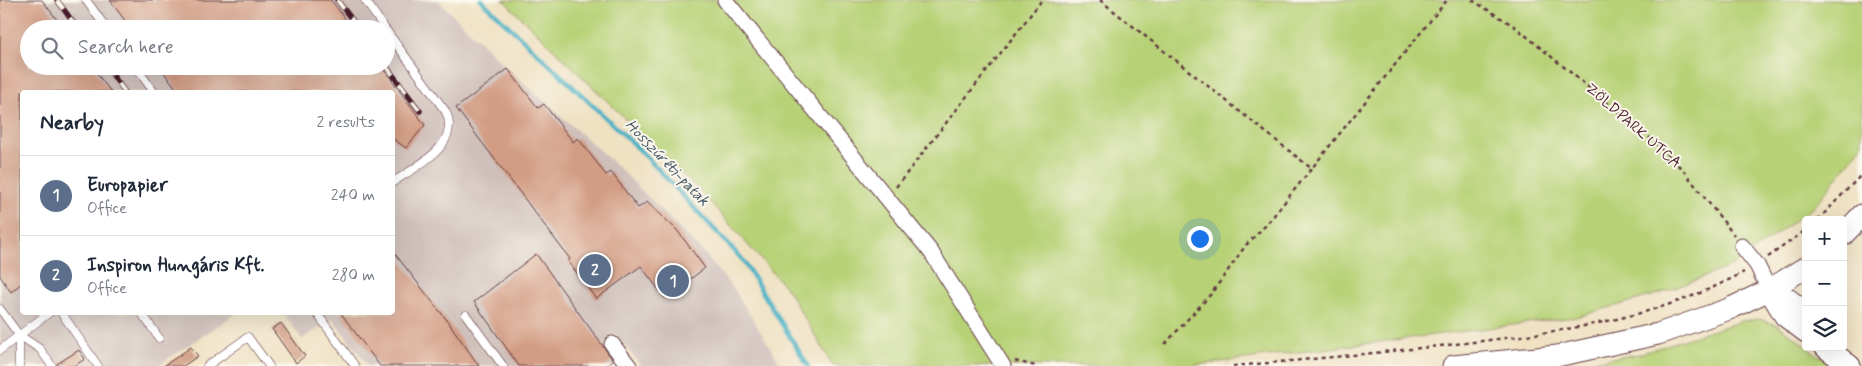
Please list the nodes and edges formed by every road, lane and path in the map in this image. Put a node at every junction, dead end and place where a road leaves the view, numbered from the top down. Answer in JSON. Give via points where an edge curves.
{"nodes":[{"id":1,"x":86,"y":0,"type":"edge"},
{"id":2,"x":365,"y":0,"type":"edge"},
{"id":3,"x":725,"y":0,"type":"edge"},
{"id":4,"x":1042,"y":0,"type":"edge"},
{"id":5,"x":1100,"y":0,"type":"edge"},
{"id":6,"x":1447,"y":0,"type":"edge"},
{"id":7,"x":1472,"y":0,"type":"edge"},
{"id":8,"x":100,"y":20,"type":"edge"},
{"id":9,"x":379,"y":20,"type":"edge"},
{"id":10,"x":395,"y":41,"type":"edge"},
{"id":11,"x":142,"y":75,"type":"edge"},
{"id":12,"x":153,"y":90,"type":"edge"},
{"id":13,"x":1313,"y":169,"type":"junction"},
{"id":14,"x":1862,"y":174,"type":"edge"},
{"id":15,"x":395,"y":182,"type":"edge"},
{"id":16,"x":887,"y":198,"type":"junction"},
{"id":17,"x":1862,"y":215,"type":"edge"},
{"id":18,"x":1822,"y":216,"type":"edge"},
{"id":19,"x":1847,"y":231,"type":"edge"},
{"id":20,"x":1802,"y":233,"type":"edge"},
{"id":21,"x":1742,"y":246,"type":"joint"},
{"id":22,"x":1757,"y":265,"type":"junction"},
{"id":23,"x":1802,"y":269,"type":"edge"},
{"id":24,"x":1769,"y":290,"type":"junction"},
{"id":25,"x":0,"y":309,"type":"edge"},
{"id":26,"x":1802,"y":310,"type":"edge"},
{"id":27,"x":46,"y":315,"type":"edge"},
{"id":28,"x":63,"y":315,"type":"edge"},
{"id":29,"x":143,"y":315,"type":"edge"},
{"id":30,"x":318,"y":315,"type":"edge"},
{"id":31,"x":466,"y":315,"type":"dead end"},
{"id":32,"x":1802,"y":329,"type":"edge"},
{"id":33,"x":19,"y":336,"type":"junction"},
{"id":34,"x":159,"y":338,"type":"dead end"},
{"id":35,"x":612,"y":344,"type":"dead end"},
{"id":36,"x":1165,"y":344,"type":"dead end"},
{"id":37,"x":1847,"y":346,"type":"edge"},
{"id":38,"x":0,"y":350,"type":"edge"},
{"id":39,"x":341,"y":350,"type":"junction"},
{"id":40,"x":1830,"y":351,"type":"edge"},
{"id":41,"x":1862,"y":359,"type":"edge"},
{"id":42,"x":19,"y":366,"type":"edge"},
{"id":43,"x":52,"y":366,"type":"edge"},
{"id":44,"x":98,"y":366,"type":"edge"},
{"id":45,"x":207,"y":366,"type":"edge"},
{"id":46,"x":269,"y":366,"type":"edge"},
{"id":47,"x":347,"y":366,"type":"edge"},
{"id":48,"x":355,"y":366,"type":"edge"},
{"id":49,"x":503,"y":366,"type":"edge"},
{"id":50,"x":629,"y":366,"type":"edge"},
{"id":51,"x":1003,"y":366,"type":"edge"},
{"id":52,"x":1233,"y":366,"type":"edge"},
{"id":53,"x":1453,"y":366,"type":"edge"},
{"id":54,"x":1850,"y":366,"type":"edge"}],
"edges":[{"from":1,"to":8,"type":"lane"},
{"from":2,"to":9,"type":"lane"},
{"from":3,"to":16,"type":"street"},
{"from":4,"to":16,"type":"path"},
{"from":5,"to":13,"type":"path"},
{"from":6,"to":13,"type":"path"},
{"from":7,"to":21,"type":"path","name":"ZÖLDPARK UTCA","via":[[1514,26],[1648,136],[1683,170]]},
{"from":10,"to":15,"type":"lane","via":[[446,112],[450,124],[448,137],[441,147]]},
{"from":11,"to":12,"type":"lane"},
{"from":13,"to":36,"type":"path","via":[[1246,245],[1211,294]]},
{"from":14,"to":18,"type":"path"},
{"from":16,"to":51,"type":"street","via":[[931,252]]},
{"from":17,"to":19,"type":"street"},
{"from":20,"to":22,"type":"path"},
{"from":21,"to":22,"type":"street"},
{"from":22,"to":24,"type":"street"},
{"from":22,"to":52,"type":"path","via":[[1685,299],[1637,314],[1550,333]]},
{"from":23,"to":24,"type":"street"},
{"from":24,"to":26,"type":"street","via":[[1784,296]]},
{"from":24,"to":32,"type":"street","via":[[1785,316]]},
{"from":24,"to":53,"type":"street","via":[[1694,322],[1649,336],[1557,356]]},
{"from":25,"to":33,"type":"lane"},
{"from":27,"to":33,"type":"lane"},
{"from":28,"to":44,"type":"lane"},
{"from":29,"to":34,"type":"lane"},
{"from":30,"to":39,"type":"lane"},
{"from":31,"to":49,"type":"lane"},
{"from":33,"to":38,"type":"lane"},
{"from":33,"to":42,"type":"lane"},
{"from":33,"to":43,"type":"lane","via":[[40,349]]},
{"from":35,"to":50,"type":"street"},
{"from":37,"to":41,"type":"street"},
{"from":39,"to":47,"type":"lane"},
{"from":39,"to":48,"type":"lane"},
{"from":40,"to":54,"type":"street"},
{"from":45,"to":46,"type":"lane","via":[[248,337]]}]}
